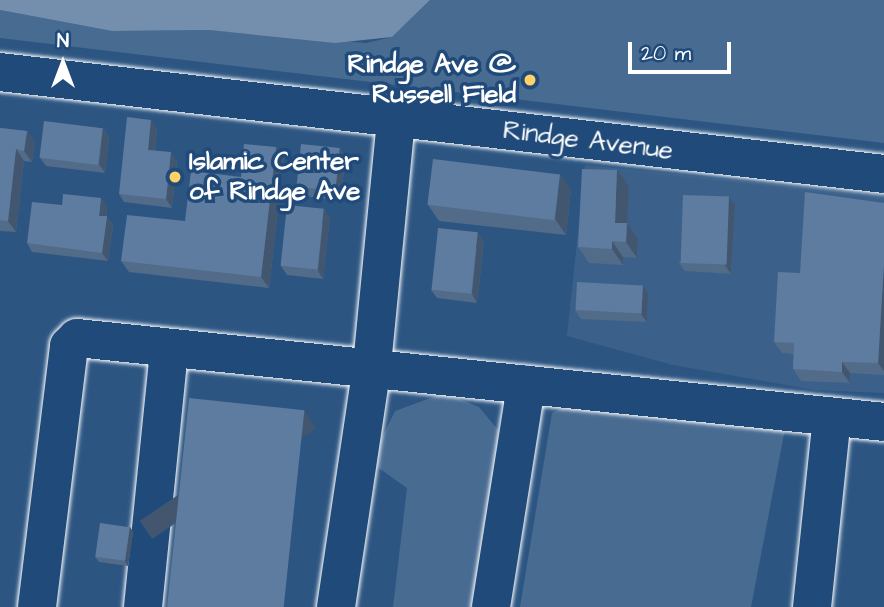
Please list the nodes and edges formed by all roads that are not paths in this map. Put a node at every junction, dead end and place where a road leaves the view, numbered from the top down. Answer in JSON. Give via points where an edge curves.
{"nodes":[{"id":1,"x":0,"y":72,"type":"edge"},
{"id":2,"x":396,"y":119,"type":"junction"},
{"id":3,"x":884,"y":174,"type":"edge"},
{"id":4,"x":169,"y":349,"type":"junction"},
{"id":5,"x":372,"y":365,"type":"junction"},
{"id":6,"x":526,"y":385,"type":"junction"},
{"id":7,"x":832,"y":417,"type":"junction"},
{"id":8,"x":884,"y":422,"type":"edge"},
{"id":9,"x":37,"y":607,"type":"edge"},
{"id":10,"x":143,"y":607,"type":"edge"},
{"id":11,"x":336,"y":607,"type":"edge"},
{"id":12,"x":491,"y":607,"type":"edge"},
{"id":13,"x":812,"y":607,"type":"edge"}],
"edges":[{"from":1,"to":2,"type":"street","name":"Rindge Avenue"},
{"from":2,"to":3,"type":"street","name":"Rindge Avenue"},
{"from":2,"to":5,"type":"street"},
{"from":4,"to":5,"type":"street"},
{"from":4,"to":9,"type":"street","via":[[71,341]]},
{"from":4,"to":10,"type":"street"},
{"from":5,"to":6,"type":"street"},
{"from":5,"to":11,"type":"street"},
{"from":6,"to":7,"type":"street"},
{"from":6,"to":12,"type":"street"},
{"from":7,"to":8,"type":"street"},
{"from":7,"to":13,"type":"street"}]}
